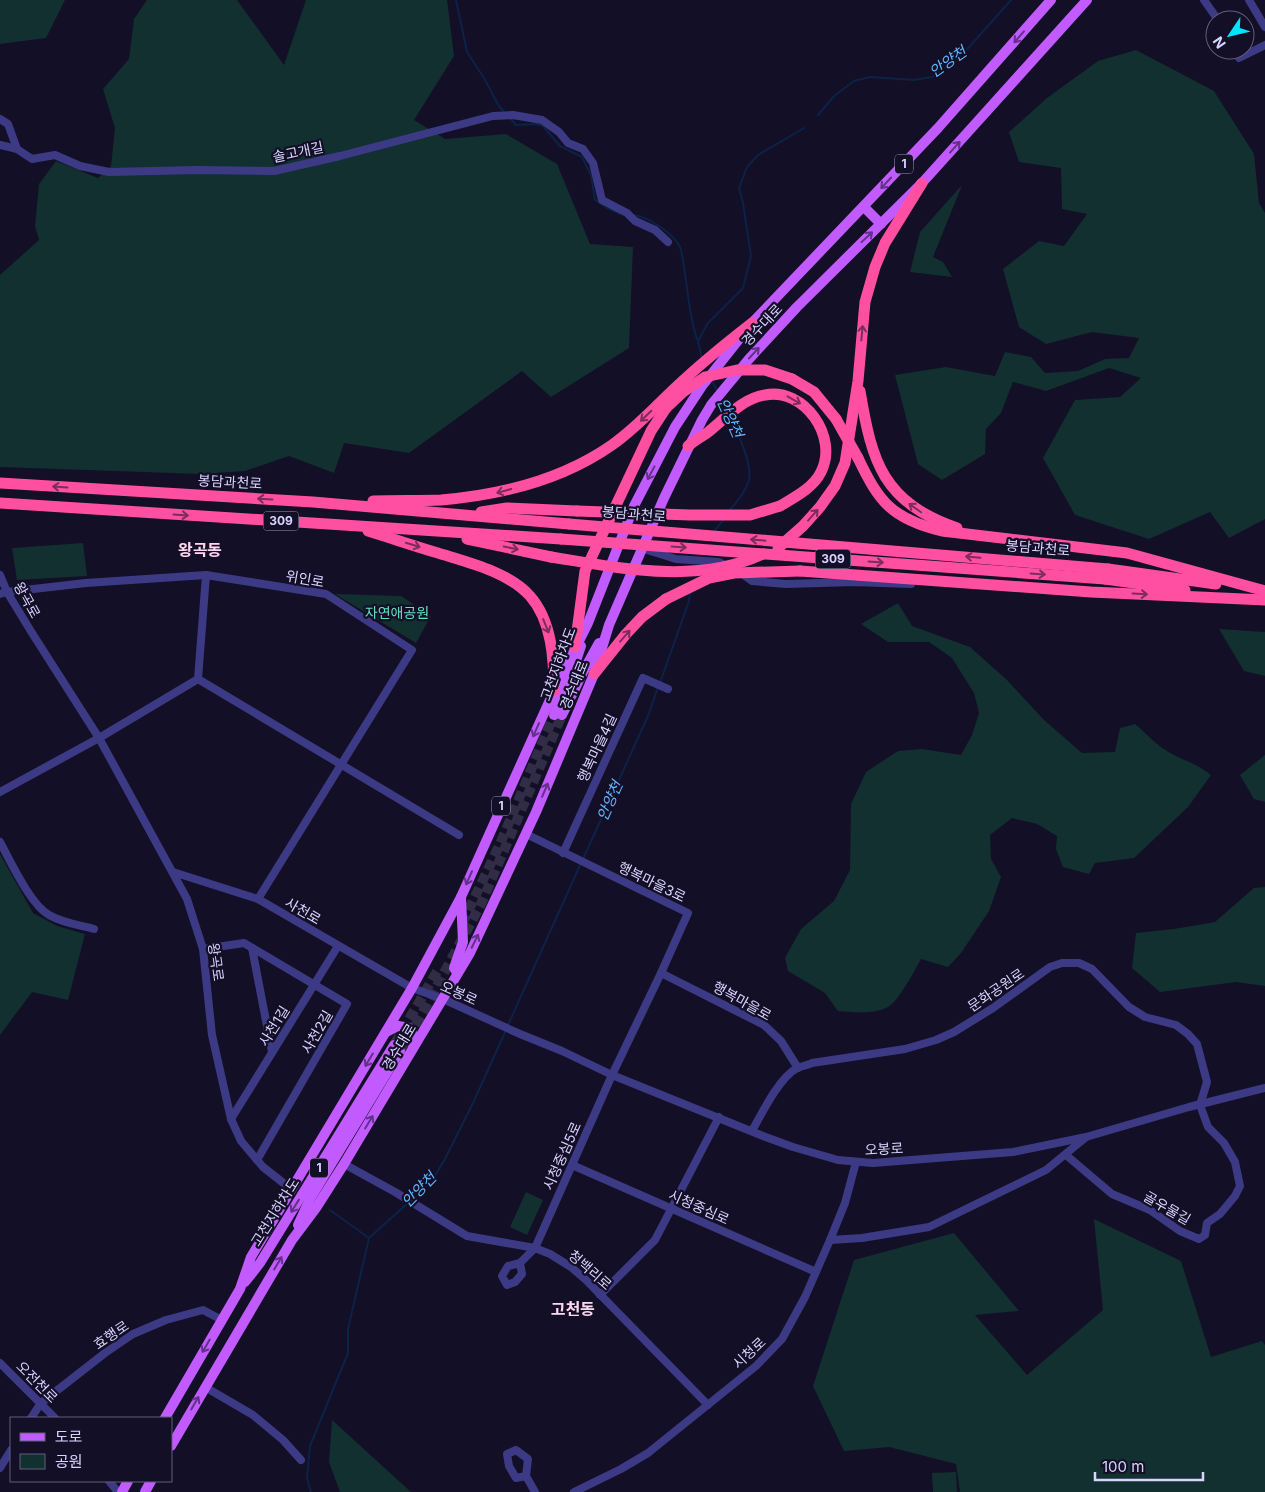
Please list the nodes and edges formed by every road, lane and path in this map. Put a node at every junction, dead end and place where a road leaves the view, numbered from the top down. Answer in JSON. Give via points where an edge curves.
{"nodes":[{"id":1,"x":1051,"y":0,"type":"edge"},
{"id":2,"x":1087,"y":0,"type":"edge"},
{"id":3,"x":1249,"y":0,"type":"edge"},
{"id":4,"x":1265,"y":27,"type":"edge"},
{"id":5,"x":0,"y":118,"type":"edge"},
{"id":6,"x":0,"y":145,"type":"edge"},
{"id":7,"x":17,"y":149,"type":"junction"},
{"id":8,"x":922,"y":183,"type":"junction"},
{"id":9,"x":864,"y":207,"type":"junction"},
{"id":10,"x":881,"y":224,"type":"junction"},
{"id":11,"x":668,"y":242,"type":"dead end"},
{"id":12,"x":752,"y":323,"type":"junction"},
{"id":13,"x":858,"y":381,"type":"junction"},
{"id":14,"x":688,"y":446,"type":"junction"},
{"id":15,"x":0,"y":483,"type":"edge"},
{"id":16,"x":313,"y":502,"type":"junction"},
{"id":17,"x":0,"y":503,"type":"edge"},
{"id":18,"x":455,"y":515,"type":"junction"},
{"id":19,"x":350,"y":526,"type":"junction"},
{"id":20,"x":429,"y":531,"type":"junction"},
{"id":21,"x":975,"y":534,"type":"junction"},
{"id":22,"x":643,"y":548,"type":"junction"},
{"id":23,"x":1107,"y":574,"type":"junction"},
{"id":24,"x":0,"y":575,"type":"edge"},
{"id":25,"x":206,"y":575,"type":"junction"},
{"id":26,"x":1035,"y":590,"type":"dead end"},
{"id":27,"x":1265,"y":591,"type":"edge"},
{"id":28,"x":4,"y":593,"type":"edge"},
{"id":29,"x":1265,"y":600,"type":"edge"},
{"id":30,"x":588,"y":623,"type":"junction"},
{"id":31,"x":609,"y":625,"type":"junction"},
{"id":32,"x":575,"y":647,"type":"junction"},
{"id":33,"x":594,"y":674,"type":"junction"},
{"id":34,"x":198,"y":679,"type":"junction"},
{"id":35,"x":668,"y":689,"type":"dead end"},
{"id":36,"x":554,"y":691,"type":"junction"},
{"id":37,"x":99,"y":738,"type":"junction"},
{"id":38,"x":342,"y":765,"type":"junction"},
{"id":39,"x":0,"y":792,"type":"edge"},
{"id":40,"x":526,"y":834,"type":"junction"},
{"id":41,"x":459,"y":835,"type":"dead end"},
{"id":42,"x":0,"y":842,"type":"edge"},
{"id":43,"x":563,"y":852,"type":"junction"},
{"id":44,"x":174,"y":872,"type":"junction"},
{"id":45,"x":461,"y":897,"type":"junction"},
{"id":46,"x":258,"y":899,"type":"junction"},
{"id":47,"x":94,"y":928,"type":"dead end"},
{"id":48,"x":338,"y":946,"type":"junction"},
{"id":49,"x":252,"y":948,"type":"junction"},
{"id":50,"x":203,"y":949,"type":"junction"},
{"id":51,"x":462,"y":966,"type":"junction"},
{"id":52,"x":661,"y":973,"type":"junction"},
{"id":53,"x":314,"y":985,"type":"junction"},
{"id":54,"x":412,"y":988,"type":"junction"},
{"id":55,"x":443,"y":999,"type":"junction"},
{"id":56,"x":386,"y":1032,"type":"junction"},
{"id":57,"x":413,"y":1051,"type":"junction"},
{"id":58,"x":272,"y":1052,"type":"junction"},
{"id":59,"x":798,"y":1068,"type":"junction"},
{"id":60,"x":612,"y":1075,"type":"junction"},
{"id":61,"x":1265,"y":1088,"type":"edge"},
{"id":62,"x":1200,"y":1105,"type":"junction"},
{"id":63,"x":719,"y":1117,"type":"junction"},
{"id":64,"x":231,"y":1119,"type":"junction"},
{"id":65,"x":752,"y":1131,"type":"junction"},
{"id":66,"x":1086,"y":1137,"type":"junction"},
{"id":67,"x":1066,"y":1155,"type":"junction"},
{"id":68,"x":257,"y":1160,"type":"junction"},
{"id":69,"x":856,"y":1162,"type":"junction"},
{"id":70,"x":344,"y":1164,"type":"junction"},
{"id":71,"x":572,"y":1165,"type":"junction"},
{"id":72,"x":291,"y":1189,"type":"junction"},
{"id":73,"x":671,"y":1208,"type":"junction"},
{"id":74,"x":292,"y":1240,"type":"junction"},
{"id":75,"x":830,"y":1240,"type":"junction"},
{"id":76,"x":535,"y":1248,"type":"junction"},
{"id":77,"x":520,"y":1263,"type":"dead end"},
{"id":78,"x":816,"y":1272,"type":"junction"},
{"id":79,"x":240,"y":1289,"type":"junction"},
{"id":80,"x":600,"y":1295,"type":"junction"},
{"id":81,"x":222,"y":1320,"type":"junction"},
{"id":82,"x":3,"y":1366,"type":"edge"},
{"id":83,"x":0,"y":1375,"type":"edge"},
{"id":84,"x":204,"y":1387,"type":"junction"},
{"id":85,"x":41,"y":1403,"type":"junction"},
{"id":86,"x":708,"y":1405,"type":"junction"},
{"id":87,"x":33,"y":1417,"type":"edge"},
{"id":88,"x":54,"y":1417,"type":"edge"},
{"id":89,"x":166,"y":1417,"type":"edge"},
{"id":90,"x":172,"y":1444,"type":"edge"},
{"id":91,"x":10,"y":1451,"type":"edge"},
{"id":92,"x":301,"y":1460,"type":"dead end"},
{"id":93,"x":1,"y":1462,"type":"edge"},
{"id":94,"x":526,"y":1476,"type":"dead end"},
{"id":95,"x":110,"y":1482,"type":"edge"},
{"id":96,"x":118,"y":1492,"type":"edge"},
{"id":97,"x":535,"y":1492,"type":"edge"},
{"id":98,"x":574,"y":1492,"type":"edge"}],
"edges":[{"from":1,"to":9,"type":"main road","name":"경수대로","number":"1","one_way":true},
{"from":8,"to":2,"type":"main road","name":"경수대로","number":"1","one_way":true},
{"from":3,"to":4,"type":"street"},
{"from":5,"to":7,"type":"street","via":[[8,124]]},
{"from":6,"to":7,"type":"street","name":"솔고개길"},
{"from":7,"to":11,"type":"street","name":"솔고개길","via":[[32,159],[55,155],[80,166],[110,172],[274,171],[493,116],[513,115],[542,120],[568,143],[583,150],[593,163],[602,200],[655,230]]},
{"from":8,"to":10,"type":"main road","name":"경수대로","number":"1"},
{"from":13,"to":8,"type":"highway","one_way":true,"via":[[865,302],[875,267],[885,243]]},
{"from":9,"to":10,"type":"main road"},
{"from":9,"to":12,"type":"main road","name":"경수대로","number":"1"},
{"from":14,"to":10,"type":"main road","name":"경수대로","number":"1","one_way":true,"via":[[712,405],[749,359]]},
{"from":12,"to":16,"type":"highway","one_way":true,"via":[[708,357],[613,444],[586,462],[560,473],[494,493],[440,500]]},
{"from":12,"to":30,"type":"main road","name":"경수대로","number":"1","one_way":true,"bridge":true,"via":[[713,371],[675,427],[634,506]]},
{"from":20,"to":13,"type":"highway","one_way":true,"bridge":true,"via":[[618,568],[682,572],[751,560],[778,548],[820,508],[835,486],[845,463]]},
{"from":21,"to":13,"type":"highway","one_way":true,"via":[[935,520],[913,508],[888,481],[870,444]]},
{"from":14,"to":18,"type":"highway","one_way":true,"bridge":true,"via":[[733,410],[765,395],[788,396],[804,405],[820,426],[826,455],[821,473],[805,492],[780,506],[750,515],[507,508]]},
{"from":14,"to":22,"type":"main road","name":"경수대로","number":"1"},
{"from":16,"to":15,"type":"highway","name":"봉담과천로","number":"309","one_way":true},
{"from":16,"to":18,"type":"highway","name":"봉담과천로","number":"309"},
{"from":17,"to":19,"type":"highway","name":"봉담과천로","number":"309","one_way":true},
{"from":23,"to":18,"type":"highway","name":"봉담과천로","number":"309","one_way":true,"bridge":true},
{"from":19,"to":20,"type":"highway","name":"봉담과천로","number":"309"},
{"from":19,"to":36,"type":"highway","one_way":true,"via":[[480,566],[510,580],[530,596],[550,637]]},
{"from":20,"to":23,"type":"highway","name":"봉담과천로","number":"309","one_way":true,"bridge":true},
{"from":21,"to":27,"type":"highway","via":[[1127,553]]},
{"from":21,"to":32,"type":"highway","bridge":true,"via":[[923,527],[894,511],[878,496],[836,418],[814,392],[792,379],[765,370],[737,370],[705,377],[666,408],[651,431],[585,571]]},
{"from":22,"to":26,"type":"street","via":[[676,559],[719,562],[752,580],[778,583],[854,582]]},
{"from":22,"to":31,"type":"main road","name":"경수대로","number":"1"},
{"from":23,"to":27,"type":"highway","name":"봉담과천로","number":"309"},
{"from":23,"to":29,"type":"highway","name":"봉담과천로","number":"309"},
{"from":24,"to":28,"type":"street","name":"왕곡로"},
{"from":25,"to":28,"type":"street","name":"위인로","via":[[86,583]]},
{"from":25,"to":34,"type":"street"},
{"from":25,"to":38,"type":"street","name":"위인로","via":[[326,594],[412,650]]},
{"from":28,"to":37,"type":"street","name":"왕곡로"},
{"from":33,"to":29,"type":"highway","one_way":true,"bridge":true,"via":[[642,617],[666,599],[709,578],[734,574],[800,571],[1091,592]]},
{"from":30,"to":31,"type":"main road","name":"고천지하차도","number":"1","via":[[558,715]]},
{"from":30,"to":32,"type":"main road","name":"경수대로","number":"1"},
{"from":31,"to":33,"type":"main road","name":"경수대로","number":"1"},
{"from":32,"to":36,"type":"main road","name":"경수대로","number":"1"},
{"from":40,"to":33,"type":"main road","name":"경수대로","number":"1","one_way":true},
{"from":34,"to":37,"type":"street"},
{"from":34,"to":38,"type":"street"},
{"from":35,"to":43,"type":"street","name":"행복마을4길","via":[[643,678]]},
{"from":36,"to":45,"type":"main road","name":"경수대로","number":"1","one_way":true},
{"from":37,"to":39,"type":"street"},
{"from":37,"to":44,"type":"street","name":"왕곡로"},
{"from":38,"to":41,"type":"street"},
{"from":38,"to":46,"type":"street","name":"위인로"},
{"from":40,"to":43,"type":"street","name":"행복마을3로"},
{"from":51,"to":40,"type":"main road","name":"경수대로","number":"1","one_way":true},
{"from":42,"to":47,"type":"street","via":[[34,903],[48,915]]},
{"from":43,"to":52,"type":"street","name":"행복마을3로","via":[[688,913]]},
{"from":44,"to":46,"type":"street","name":"사천로"},
{"from":44,"to":50,"type":"street","name":"왕곡로","via":[[187,898]]},
{"from":45,"to":51,"type":"main road","via":[[463,942],[454,968],[456,971]]},
{"from":45,"to":54,"type":"main road","name":"경수대로","number":"1"},
{"from":46,"to":48,"type":"street","name":"사천로"},
{"from":48,"to":53,"type":"street","name":"사천1길"},
{"from":48,"to":54,"type":"street","name":"사천로"},
{"from":49,"to":50,"type":"street","name":"사천2길","via":[[244,943]]},
{"from":49,"to":53,"type":"street","name":"사천2길"},
{"from":49,"to":58,"type":"street"},
{"from":50,"to":64,"type":"street","name":"왕곡로","via":[[212,1035]]},
{"from":51,"to":55,"type":"main road","name":"경수대로","number":"1"},
{"from":52,"to":59,"type":"street","name":"행복마을로","via":[[764,1025],[781,1041]]},
{"from":52,"to":60,"type":"street","name":"행복마을3로"},
{"from":53,"to":58,"type":"street","name":"사천1길"},
{"from":53,"to":68,"type":"street","name":"사천2길","via":[[348,1004]]},
{"from":54,"to":55,"type":"street","name":"오봉로"},
{"from":54,"to":56,"type":"main road","name":"경수대로","number":"1"},
{"from":55,"to":57,"type":"main road","name":"경수대로","number":"1"},
{"from":55,"to":60,"type":"street","name":"오봉로"},
{"from":56,"to":57,"type":"main road","via":[[398,1026],[408,1028],[415,1041]]},
{"from":56,"to":72,"type":"main road","name":"경수대로","number":"1","one_way":true},
{"from":70,"to":57,"type":"main road","name":"경수대로","number":"1","one_way":true},
{"from":58,"to":64,"type":"street","name":"사천1길"},
{"from":59,"to":62,"type":"street","name":"문화공원로","via":[[906,1049],[936,1040],[993,1008],[1050,967],[1079,963],[1092,969],[1129,1007],[1145,1017],[1176,1025],[1197,1044],[1207,1082]]},
{"from":59,"to":65,"type":"street","name":"문화공원로","via":[[787,1076]]},
{"from":60,"to":63,"type":"street","name":"오봉로"},
{"from":60,"to":71,"type":"street","name":"시청중심5로"},
{"from":61,"to":62,"type":"street","name":"오봉로"},
{"from":62,"to":66,"type":"street","name":"오봉로"},
{"from":62,"to":67,"type":"street","name":"골우물길","via":[[1208,1127],[1224,1143],[1235,1162],[1240,1186],[1220,1214],[1207,1223],[1205,1235],[1199,1239],[1180,1231],[1150,1210],[1112,1194]]},
{"from":63,"to":65,"type":"street","name":"오봉로"},
{"from":63,"to":73,"type":"street"},
{"from":64,"to":68,"type":"street","name":"왕곡로","via":[[241,1141]]},
{"from":65,"to":69,"type":"street","name":"오봉로","via":[[793,1147]]},
{"from":66,"to":67,"type":"street"},
{"from":66,"to":69,"type":"street","name":"오봉로","via":[[1013,1152]]},
{"from":67,"to":75,"type":"street","via":[[1046,1170],[929,1227]]},
{"from":68,"to":72,"type":"street","name":"왕곡로"},
{"from":69,"to":75,"type":"street","name":"시청로","via":[[845,1203]]},
{"from":70,"to":74,"type":"main road","name":"경수대로","number":"1"},
{"from":70,"to":76,"type":"street","name":"청백리로","via":[[466,1236]]},
{"from":71,"to":73,"type":"street","name":"시청중심로"},
{"from":71,"to":76,"type":"street","name":"시청중심5로"},
{"from":72,"to":79,"type":"main road","name":"경수대로","number":"1","via":[[251,1257]]},
{"from":73,"to":78,"type":"street","name":"시청중심로"},
{"from":73,"to":80,"type":"street","via":[[655,1240]]},
{"from":74,"to":79,"type":"main road","name":"고천지하차도","number":"1","one_way":true,"via":[[310,1199],[397,1048]]},
{"from":84,"to":74,"type":"main road","name":"경수대로","number":"1","one_way":true},
{"from":75,"to":78,"type":"street","name":"시청로"},
{"from":76,"to":77,"type":"street"},
{"from":76,"to":80,"type":"street","name":"청백리로","via":[[571,1267]]},
{"from":78,"to":86,"type":"street","name":"시청로","via":[[782,1339],[756,1366]]},
{"from":79,"to":81,"type":"main road","name":"경수대로","number":"1"},
{"from":80,"to":86,"type":"street","name":"청백리로"},
{"from":81,"to":85,"type":"street","name":"효행로","via":[[203,1310],[166,1320],[133,1334]]},
{"from":81,"to":89,"type":"main road","name":"경수대로","number":"1","one_way":true},
{"from":82,"to":83,"type":"street"},
{"from":82,"to":85,"type":"street","name":"오전천로"},
{"from":90,"to":84,"type":"main road","name":"경수대로","number":"1","one_way":true},
{"from":84,"to":92,"type":"street","via":[[253,1415]]},
{"from":85,"to":87,"type":"street","name":"효행로"},
{"from":85,"to":88,"type":"street","name":"오전천로"},
{"from":86,"to":98,"type":"street","name":"시청로","via":[[648,1453]]},
{"from":91,"to":93,"type":"street"},
{"from":94,"to":97,"type":"street"},
{"from":95,"to":96,"type":"street"}]}
